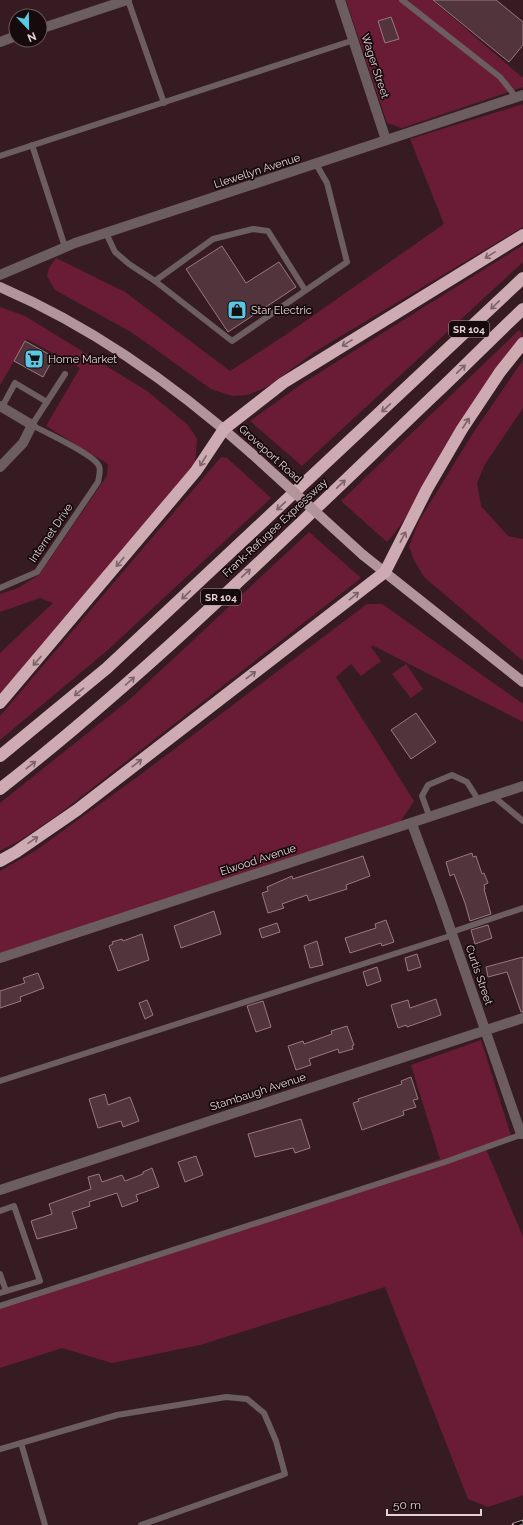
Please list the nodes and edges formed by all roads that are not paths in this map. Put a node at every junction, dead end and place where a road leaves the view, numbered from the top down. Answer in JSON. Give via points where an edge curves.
{"nodes":[{"id":1,"x":128,"y":0,"type":"edge"},
{"id":2,"x":340,"y":0,"type":"edge"},
{"id":3,"x":402,"y":0,"type":"edge"},
{"id":4,"x":48,"y":25,"type":"edge"},
{"id":5,"x":354,"y":40,"type":"junction"},
{"id":6,"x":519,"y":96,"type":"edge"},
{"id":7,"x":164,"y":102,"type":"junction"},
{"id":8,"x":386,"y":140,"type":"junction"},
{"id":9,"x":32,"y":145,"type":"junction"},
{"id":10,"x":0,"y":156,"type":"edge"},
{"id":11,"x":316,"y":164,"type":"junction"},
{"id":12,"x":106,"y":233,"type":"junction"},
{"id":13,"x":523,"y":235,"type":"edge"},
{"id":14,"x":65,"y":247,"type":"junction"},
{"id":15,"x":0,"y":275,"type":"edge"},
{"id":16,"x":523,"y":278,"type":"edge"},
{"id":17,"x":154,"y":281,"type":"junction"},
{"id":18,"x":0,"y":287,"type":"edge"},
{"id":19,"x":305,"y":290,"type":"junction"},
{"id":20,"x":523,"y":309,"type":"edge"},
{"id":21,"x":523,"y":343,"type":"edge"},
{"id":22,"x":65,"y":374,"type":"dead end"},
{"id":23,"x":47,"y":402,"type":"junction"},
{"id":24,"x":1,"y":406,"type":"edge"},
{"id":25,"x":32,"y":425,"type":"junction"},
{"id":26,"x":224,"y":429,"type":"junction"},
{"id":27,"x":0,"y":467,"type":"edge"},
{"id":28,"x":385,"y":572,"type":"junction"},
{"id":29,"x":0,"y":588,"type":"edge"},
{"id":30,"x":523,"y":682,"type":"edge"},
{"id":31,"x":0,"y":703,"type":"edge"},
{"id":32,"x":0,"y":756,"type":"edge"},
{"id":33,"x":523,"y":786,"type":"edge"},
{"id":34,"x":0,"y":789,"type":"edge"},
{"id":35,"x":493,"y":796,"type":"junction"},
{"id":36,"x":479,"y":801,"type":"junction"},
{"id":37,"x":430,"y":818,"type":"junction"},
{"id":38,"x":523,"y":821,"type":"edge"},
{"id":39,"x":412,"y":824,"type":"junction"},
{"id":40,"x":0,"y":861,"type":"edge"},
{"id":41,"x":523,"y":908,"type":"edge"},
{"id":42,"x":452,"y":933,"type":"junction"},
{"id":43,"x":0,"y":958,"type":"edge"},
{"id":44,"x":523,"y":1018,"type":"edge"},
{"id":45,"x":485,"y":1030,"type":"junction"},
{"id":46,"x":0,"y":1081,"type":"edge"},
{"id":47,"x":522,"y":1136,"type":"edge"},
{"id":48,"x":0,"y":1190,"type":"edge"},
{"id":49,"x":0,"y":1211,"type":"edge"},
{"id":50,"x":0,"y":1274,"type":"edge"},
{"id":51,"x":3,"y":1292,"type":"edge"},
{"id":52,"x":0,"y":1306,"type":"edge"},
{"id":53,"x":21,"y":1443,"type":"junction"},
{"id":54,"x":0,"y":1449,"type":"edge"},
{"id":55,"x":45,"y":1525,"type":"edge"},
{"id":56,"x":141,"y":1525,"type":"edge"}],
"edges":[{"from":1,"to":4,"type":"street"},
{"from":1,"to":7,"type":"lane"},
{"from":2,"to":5,"type":"street","name":"Wager Street"},
{"from":3,"to":6,"type":"lane","via":[[500,77]]},
{"from":5,"to":7,"type":"lane"},
{"from":5,"to":8,"type":"street","name":"Wager Street"},
{"from":6,"to":8,"type":"street","name":"Llewellyn Avenue"},
{"from":7,"to":9,"type":"lane"},
{"from":8,"to":11,"type":"street","name":"Llewellyn Avenue"},
{"from":9,"to":10,"type":"lane"},
{"from":9,"to":14,"type":"lane"},
{"from":11,"to":12,"type":"street","name":"Llewellyn Avenue"},
{"from":11,"to":19,"type":"lane","via":[[327,183],[347,262]]},
{"from":12,"to":14,"type":"street","name":"Llewellyn Avenue"},
{"from":12,"to":17,"type":"lane","via":[[115,252]]},
{"from":13,"to":26,"type":"highway","one_way":true,"via":[[283,382]]},
{"from":14,"to":15,"type":"street","name":"Llewellyn Avenue"},
{"from":16,"to":32,"type":"highway","name":"Frank-Refugee Expressway","number":"SR 104","one_way":true,"via":[[107,668]]},
{"from":17,"to":19,"type":"lane","via":[[232,341]]},
{"from":17,"to":19,"type":"lane","via":[[213,239],[253,229],[268,231]]},
{"from":18,"to":26,"type":"main road","name":"Groveport Road","via":[[76,323],[128,357]]},
{"from":34,"to":20,"type":"highway","name":"Frank-Refugee Expressway","number":"SR 104","one_way":true,"via":[[131,680],[384,444]]},
{"from":28,"to":21,"type":"highway","one_way":true,"via":[[427,489],[462,429]]},
{"from":22,"to":23,"type":"lane"},
{"from":23,"to":24,"type":"lane","via":[[15,383]]},
{"from":23,"to":25,"type":"lane"},
{"from":24,"to":25,"type":"street"},
{"from":25,"to":27,"type":"street","via":[[23,443]]},
{"from":25,"to":29,"type":"lane","name":"Internet Drive","via":[[90,456],[100,471],[98,482],[37,572]]},
{"from":26,"to":28,"type":"main road","name":"Groveport Road","bridge":true},
{"from":26,"to":31,"type":"highway","one_way":true,"via":[[196,471]]},
{"from":28,"to":30,"type":"main road","name":"Groveport Road"},
{"from":40,"to":28,"type":"highway","one_way":true,"via":[[77,810]]},
{"from":33,"to":35,"type":"street","name":"Elwood Avenue"},
{"from":35,"to":36,"type":"street","name":"Elwood Avenue"},
{"from":35,"to":38,"type":"lane"},
{"from":36,"to":37,"type":"street","name":"Elwood Avenue"},
{"from":36,"to":37,"type":"lane","via":[[466,782],[452,775],[428,785],[422,796]]},
{"from":37,"to":39,"type":"street","name":"Elwood Avenue"},
{"from":39,"to":42,"type":"street","name":"Curtis Street"},
{"from":39,"to":43,"type":"street","name":"Elwood Avenue"},
{"from":41,"to":42,"type":"lane"},
{"from":42,"to":45,"type":"street","name":"Curtis Street"},
{"from":42,"to":46,"type":"lane"},
{"from":44,"to":45,"type":"street","name":"Stambaugh Avenue"},
{"from":45,"to":47,"type":"street","name":"Curtis Street"},
{"from":45,"to":48,"type":"street","name":"Stambaugh Avenue"},
{"from":47,"to":52,"type":"lane"},
{"from":49,"to":51,"type":"lane","via":[[14,1206],[40,1281]]},
{"from":50,"to":51,"type":"lane"},
{"from":53,"to":54,"type":"lane"},
{"from":53,"to":55,"type":"lane"},
{"from":53,"to":56,"type":"lane","via":[[117,1415],[226,1397],[248,1399],[264,1413],[276,1441],[285,1474]]}]}
